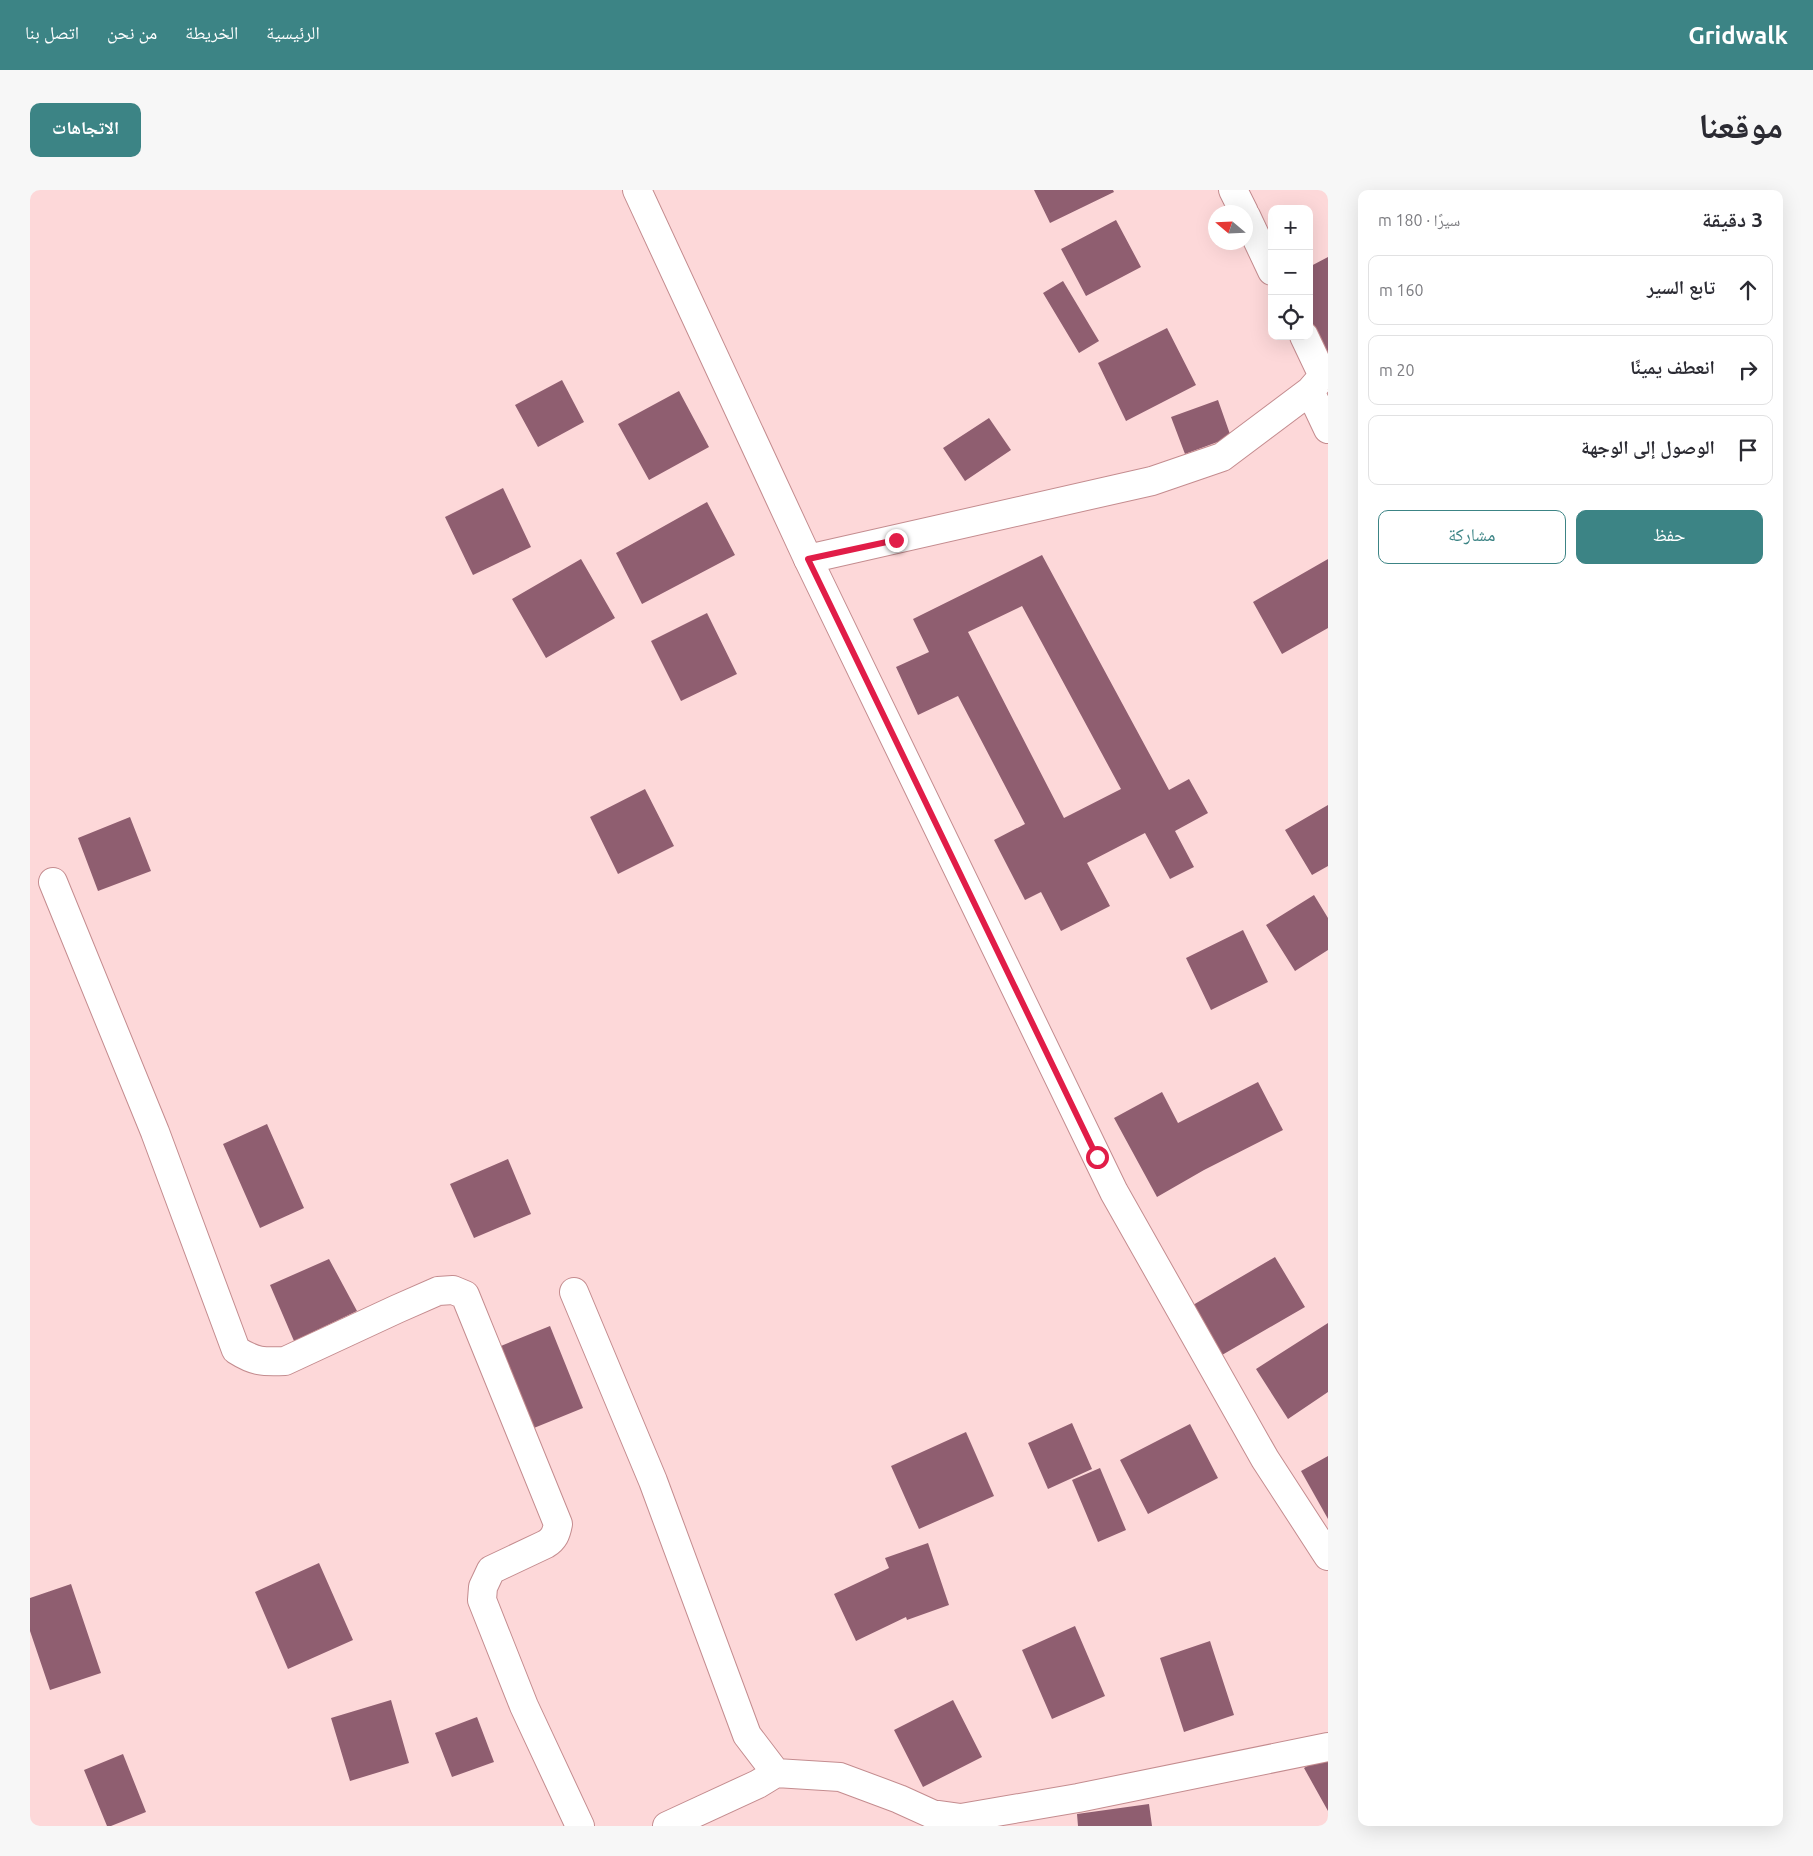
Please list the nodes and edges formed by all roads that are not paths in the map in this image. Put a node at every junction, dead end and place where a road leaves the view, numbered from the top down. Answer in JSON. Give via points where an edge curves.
{"nodes":[{"id":1,"x":637,"y":190,"type":"edge"},
{"id":2,"x":1233,"y":190,"type":"edge"},
{"id":3,"x":1240,"y":205,"type":"edge"},
{"id":4,"x":1253,"y":231,"type":"edge"},
{"id":5,"x":1268,"y":263,"type":"edge"},
{"id":6,"x":1305,"y":340,"type":"edge"},
{"id":7,"x":1320,"y":380,"type":"edge"},
{"id":8,"x":1328,"y":429,"type":"edge"},
{"id":9,"x":808,"y":559,"type":"junction"},
{"id":10,"x":53,"y":882,"type":"dead end"},
{"id":11,"x":574,"y":1292,"type":"dead end"},
{"id":12,"x":1328,"y":1556,"type":"edge"},
{"id":13,"x":1328,"y":1747,"type":"edge"},
{"id":14,"x":776,"y":1773,"type":"junction"},
{"id":15,"x":933,"y":1820,"type":"edge"},
{"id":16,"x":580,"y":1826,"type":"edge"},
{"id":17,"x":667,"y":1826,"type":"edge"}],
"edges":[{"from":1,"to":9,"type":"street"},
{"from":2,"to":3,"type":"street"},
{"from":4,"to":5,"type":"street"},
{"from":6,"to":7,"type":"street"},
{"from":7,"to":8,"type":"street"},
{"from":7,"to":9,"type":"street","via":[[1222,457],[1152,481]]},
{"from":9,"to":12,"type":"street","via":[[1114,1192],[1265,1459]]},
{"from":10,"to":16,"type":"street","via":[[155,1132],[236,1350],[250,1359],[286,1361],[438,1291],[453,1290],[465,1295],[558,1524],[553,1539],[546,1544],[491,1570],[483,1587],[482,1600],[524,1706]]},
{"from":11,"to":14,"type":"street","via":[[653,1481],[747,1735]]},
{"from":13,"to":15,"type":"street","via":[[1059,1801]]},
{"from":14,"to":15,"type":"street","via":[[840,1777],[899,1799]]},
{"from":14,"to":17,"type":"street"}]}
